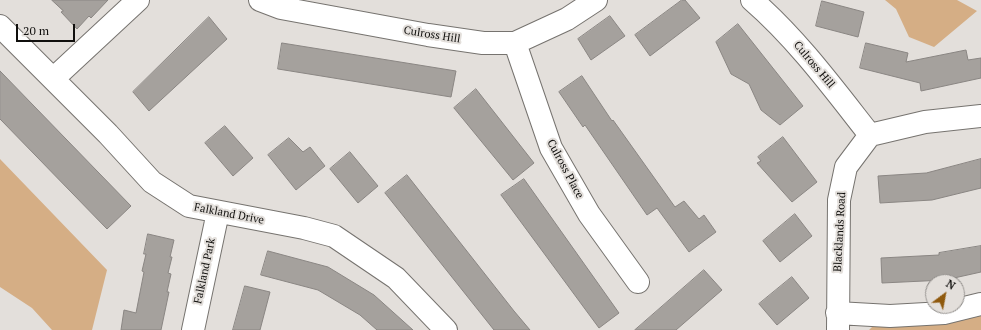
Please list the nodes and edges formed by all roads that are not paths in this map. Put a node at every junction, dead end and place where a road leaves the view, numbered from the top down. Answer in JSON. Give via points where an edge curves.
{"nodes":[{"id":1,"x":138,"y":0,"type":"edge"},
{"id":2,"x":260,"y":0,"type":"edge"},
{"id":3,"x":596,"y":0,"type":"edge"},
{"id":4,"x":752,"y":0,"type":"edge"},
{"id":5,"x":0,"y":26,"type":"edge"},
{"id":6,"x":516,"y":43,"type":"junction"},
{"id":7,"x":53,"y":79,"type":"junction"},
{"id":8,"x":981,"y":116,"type":"edge"},
{"id":9,"x":870,"y":135,"type":"junction"},
{"id":10,"x":218,"y":212,"type":"junction"},
{"id":11,"x":638,"y":282,"type":"dead end"},
{"id":12,"x":981,"y":304,"type":"edge"},
{"id":13,"x":838,"y":321,"type":"edge"},
{"id":14,"x":193,"y":330,"type":"edge"},
{"id":15,"x":446,"y":330,"type":"edge"}],
"edges":[{"from":1,"to":7,"type":"street"},
{"from":2,"to":6,"type":"street","name":"Culross Hill","via":[[281,8],[428,36],[483,43]]},
{"from":3,"to":6,"type":"street","name":"Culross Hill","via":[[567,19]]},
{"from":4,"to":9,"type":"street","name":"Culross Hill","via":[[776,21],[819,70]]},
{"from":5,"to":7,"type":"street","name":"Falkland Drive"},
{"from":6,"to":11,"type":"street","name":"Culross Place","via":[[551,148],[589,214]]},
{"from":7,"to":10,"type":"street","name":"Falkland Drive","via":[[152,182],[189,206]]},
{"from":8,"to":9,"type":"street","via":[[925,122]]},
{"from":9,"to":13,"type":"street","name":"Blacklands Road","via":[[846,168],[839,200]]},
{"from":10,"to":14,"type":"street","name":"Falkland Park"},
{"from":10,"to":15,"type":"street","name":"Falkland Drive","via":[[334,236],[396,278]]},
{"from":12,"to":13,"type":"street","via":[[944,313]]}]}
